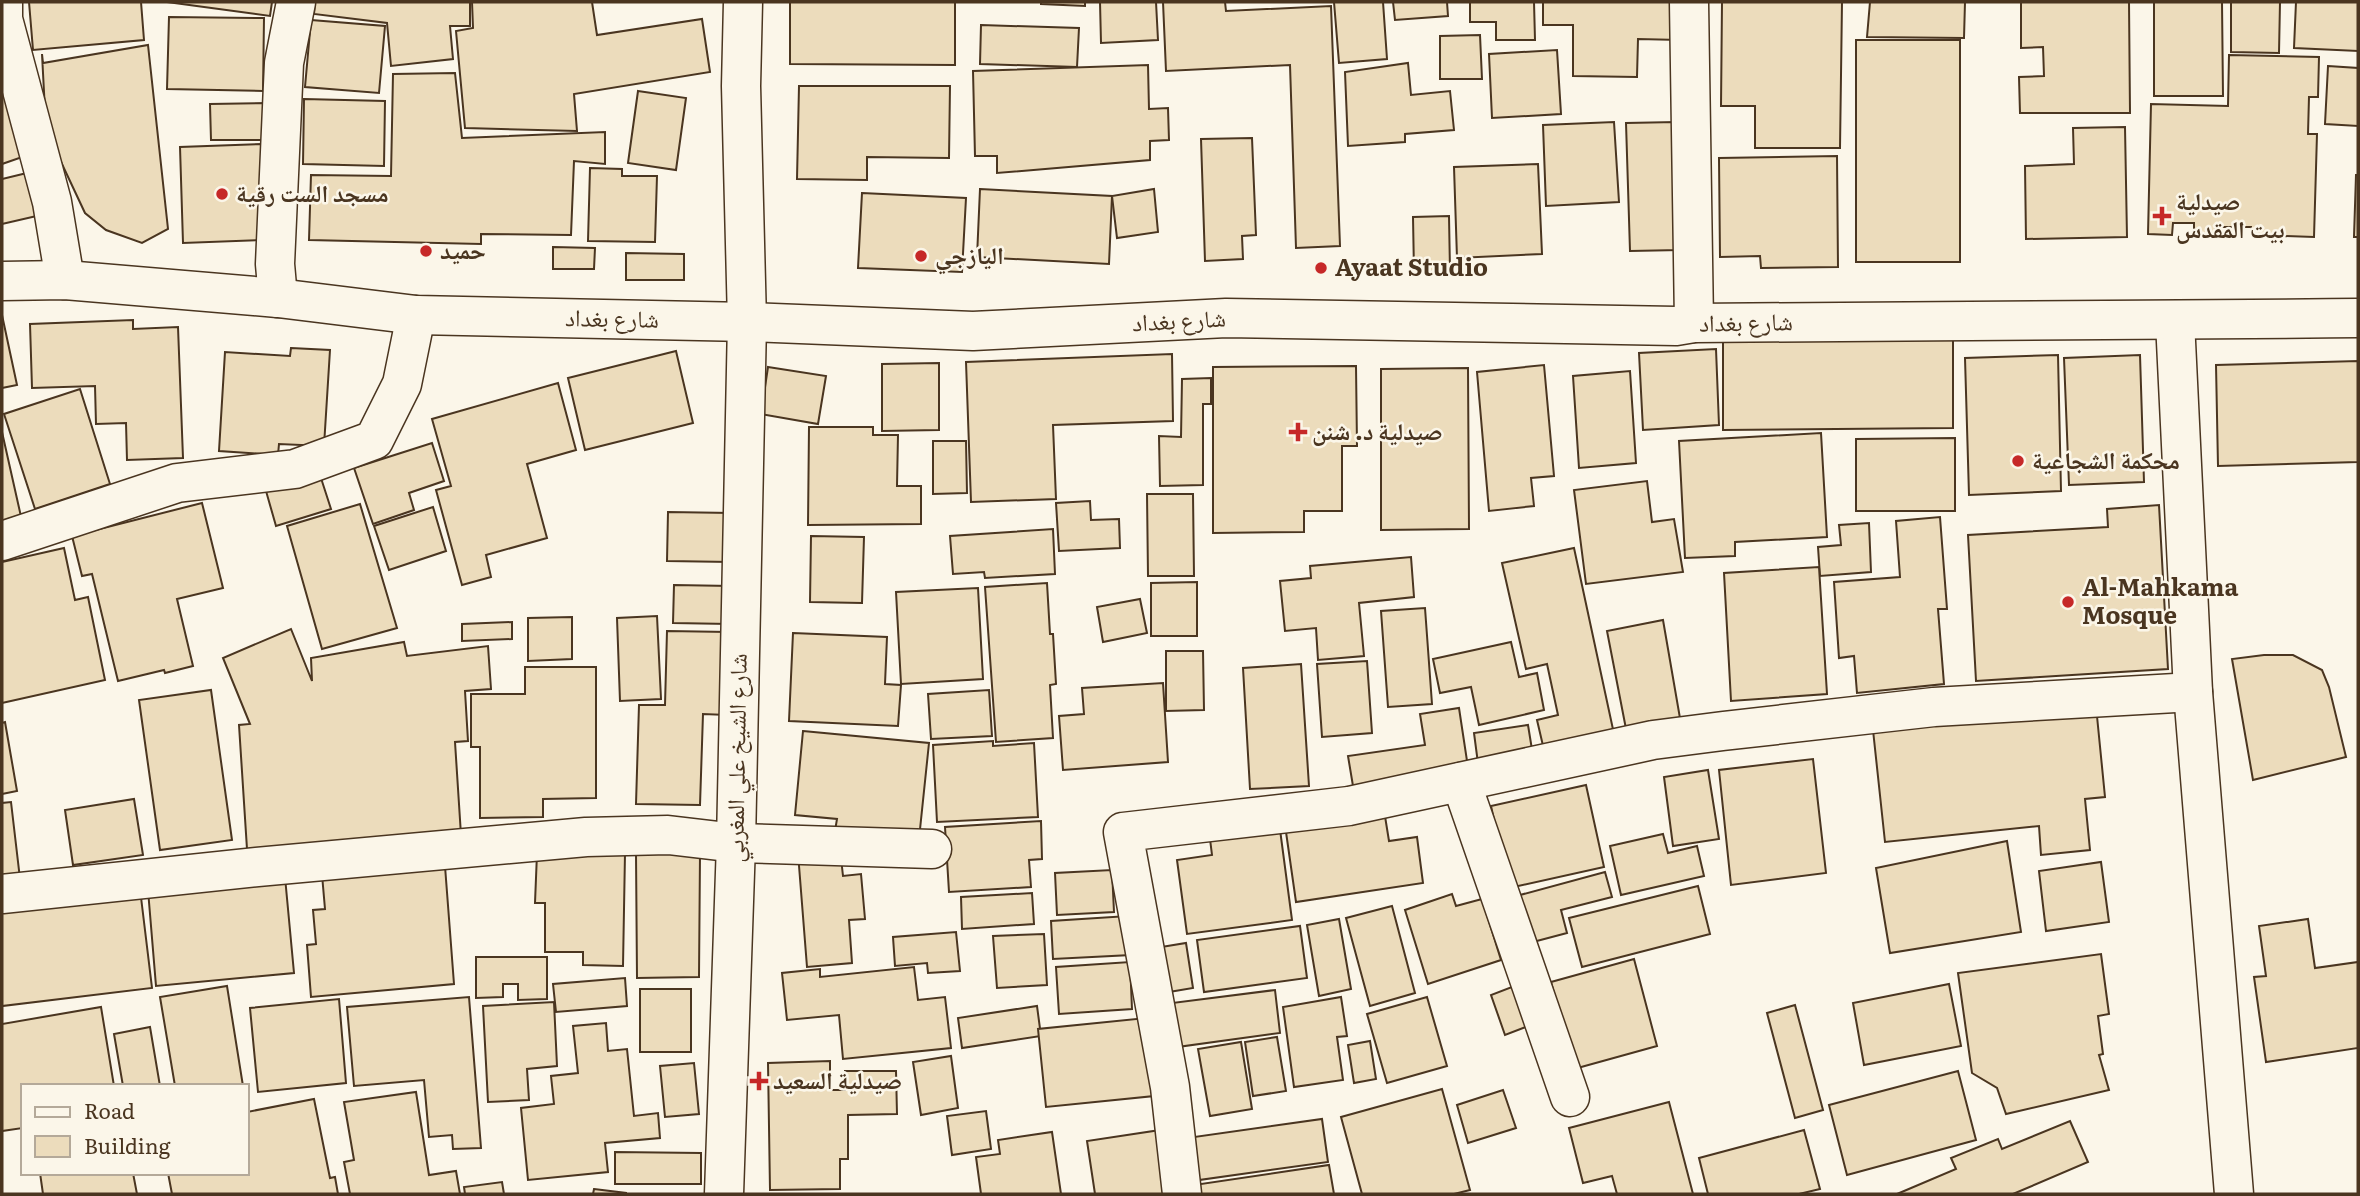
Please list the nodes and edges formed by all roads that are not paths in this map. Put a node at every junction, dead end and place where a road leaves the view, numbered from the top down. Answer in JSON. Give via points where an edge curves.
{"nodes":[{"id":1,"x":3,"y":2,"type":"edge"},
{"id":2,"x":296,"y":2,"type":"edge"},
{"id":3,"x":743,"y":2,"type":"edge"},
{"id":4,"x":1689,"y":2,"type":"edge"},
{"id":5,"x":65,"y":280,"type":"junction"},
{"id":6,"x":2,"y":281,"type":"edge"},
{"id":7,"x":278,"y":298,"type":"junction"},
{"id":8,"x":416,"y":315,"type":"junction"},
{"id":9,"x":2358,"y":318,"type":"edge"},
{"id":10,"x":2175,"y":321,"type":"junction"},
{"id":11,"x":747,"y":322,"type":"junction"},
{"id":12,"x":1694,"y":323,"type":"junction"},
{"id":13,"x":2,"y":541,"type":"edge"},
{"id":14,"x":2193,"y":692,"type":"junction"},
{"id":15,"x":1461,"y":782,"type":"junction"},
{"id":16,"x":736,"y":843,"type":"junction"},
{"id":17,"x":932,"y":849,"type":"dead end"},
{"id":18,"x":2,"y":894,"type":"edge"},
{"id":19,"x":1570,"y":1097,"type":"dead end"},
{"id":20,"x":724,"y":1194,"type":"edge"},
{"id":21,"x":1182,"y":1194,"type":"edge"},
{"id":22,"x":2234,"y":1194,"type":"edge"}],
"edges":[{"from":1,"to":5,"type":"street","via":[[3,19],[52,202]]},
{"from":2,"to":7,"type":"street","via":[[284,63],[275,264]]},
{"from":3,"to":11,"type":"street","name":"شارع الشيخ علي المغربي"},
{"from":4,"to":12,"type":"street"},
{"from":5,"to":6,"type":"street","name":"شارع بغداد"},
{"from":5,"to":7,"type":"street","name":"شارع بغداد"},
{"from":7,"to":8,"type":"street","name":"شارع بغداد"},
{"from":8,"to":11,"type":"street","name":"شارع بغداد"},
{"from":8,"to":13,"type":"street","via":[[402,384],[374,440],[295,469],[177,483]]},
{"from":9,"to":10,"type":"street","name":"شارع بغداد"},
{"from":10,"to":12,"type":"street","name":"شارع بغداد"},
{"from":10,"to":14,"type":"street"},
{"from":11,"to":12,"type":"street","name":"شارع بغداد","via":[[973,331],[1226,318]]},
{"from":11,"to":16,"type":"street","name":"شارع الشيخ علي المغربي"},
{"from":14,"to":15,"type":"street","via":[[1934,707],[1723,731],[1653,740]]},
{"from":14,"to":22,"type":"street"},
{"from":15,"to":19,"type":"street"},
{"from":15,"to":21,"type":"street","via":[[1349,806],[1123,832],[1170,1087]]},
{"from":16,"to":17,"type":"street"},
{"from":16,"to":18,"type":"street","via":[[668,835],[586,837]]},
{"from":16,"to":20,"type":"street","name":"شارع الشيخ علي المغربي"}]}
